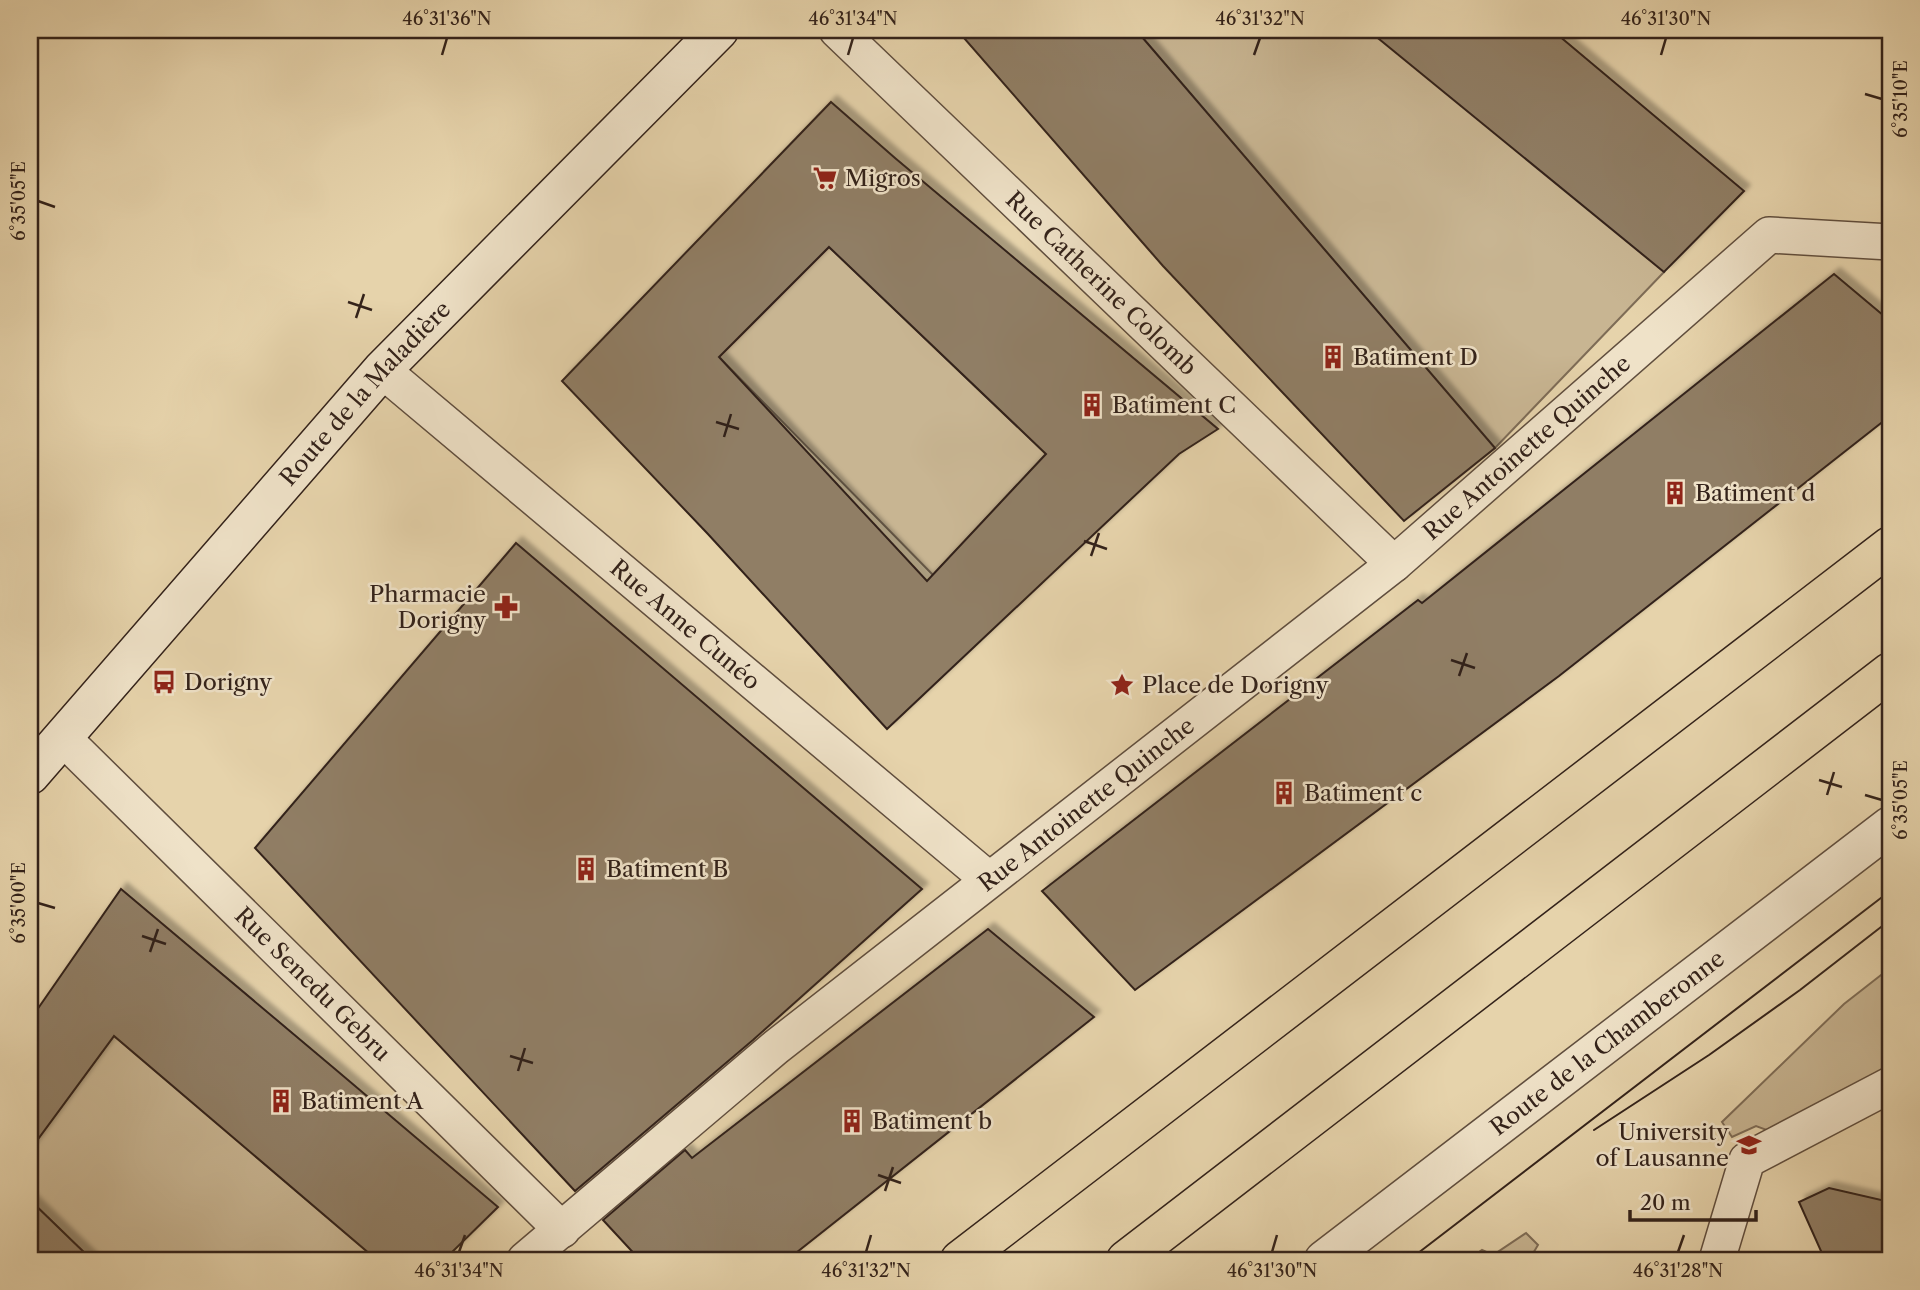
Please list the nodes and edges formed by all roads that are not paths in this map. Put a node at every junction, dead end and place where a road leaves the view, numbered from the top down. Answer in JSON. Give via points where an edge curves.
{"nodes":[{"id":1,"x":719,"y":30,"type":"edge"},
{"id":2,"x":837,"y":30,"type":"edge"},
{"id":3,"x":1890,"y":242,"type":"edge"},
{"id":4,"x":382,"y":370,"type":"junction"},
{"id":5,"x":1890,"y":546,"type":"edge"},
{"id":6,"x":1394,"y":564,"type":"junction"},
{"id":7,"x":1890,"y":672,"type":"edge"},
{"id":8,"x":62,"y":737,"type":"junction"},
{"id":9,"x":30,"y":775,"type":"edge"},
{"id":10,"x":1890,"y":826,"type":"edge"},
{"id":11,"x":988,"y":879,"type":"junction"},
{"id":12,"x":1890,"y":1084,"type":"edge"},
{"id":13,"x":562,"y":1230,"type":"junction"},
{"id":14,"x":525,"y":1260,"type":"edge"},
{"id":15,"x":960,"y":1260,"type":"edge"},
{"id":16,"x":1126,"y":1260,"type":"edge"},
{"id":17,"x":1324,"y":1260,"type":"edge"},
{"id":18,"x":1717,"y":1260,"type":"edge"}],
"edges":[{"from":1,"to":4,"type":"main road","name":"Route de la Maladière"},
{"from":2,"to":6,"type":"street","name":"Rue Catherine Colomb"},
{"from":3,"to":6,"type":"street","name":"Rue Antoinette Quinche","via":[[1769,235]]},
{"from":4,"to":8,"type":"main road","name":"Route de la Maladière"},
{"from":4,"to":11,"type":"street","name":"Rue Anne Cunéo"},
{"from":5,"to":15,"type":"highway"},
{"from":6,"to":11,"type":"street","name":"Rue Antoinette Quinche"},
{"from":7,"to":16,"type":"highway"},
{"from":8,"to":9,"type":"main road","name":"Route de la Maladière"},
{"from":8,"to":13,"type":"street","name":"Rue Senedu Gebru"},
{"from":10,"to":17,"type":"main road","name":"Route de la Chamberonne"},
{"from":11,"to":13,"type":"street","name":"Rue Antoinette Quinche","via":[[776,1046]]},
{"from":12,"to":18,"type":"street","via":[[1746,1160]]},
{"from":13,"to":14,"type":"street","name":"Rue Antoinette Quinche"}]}
